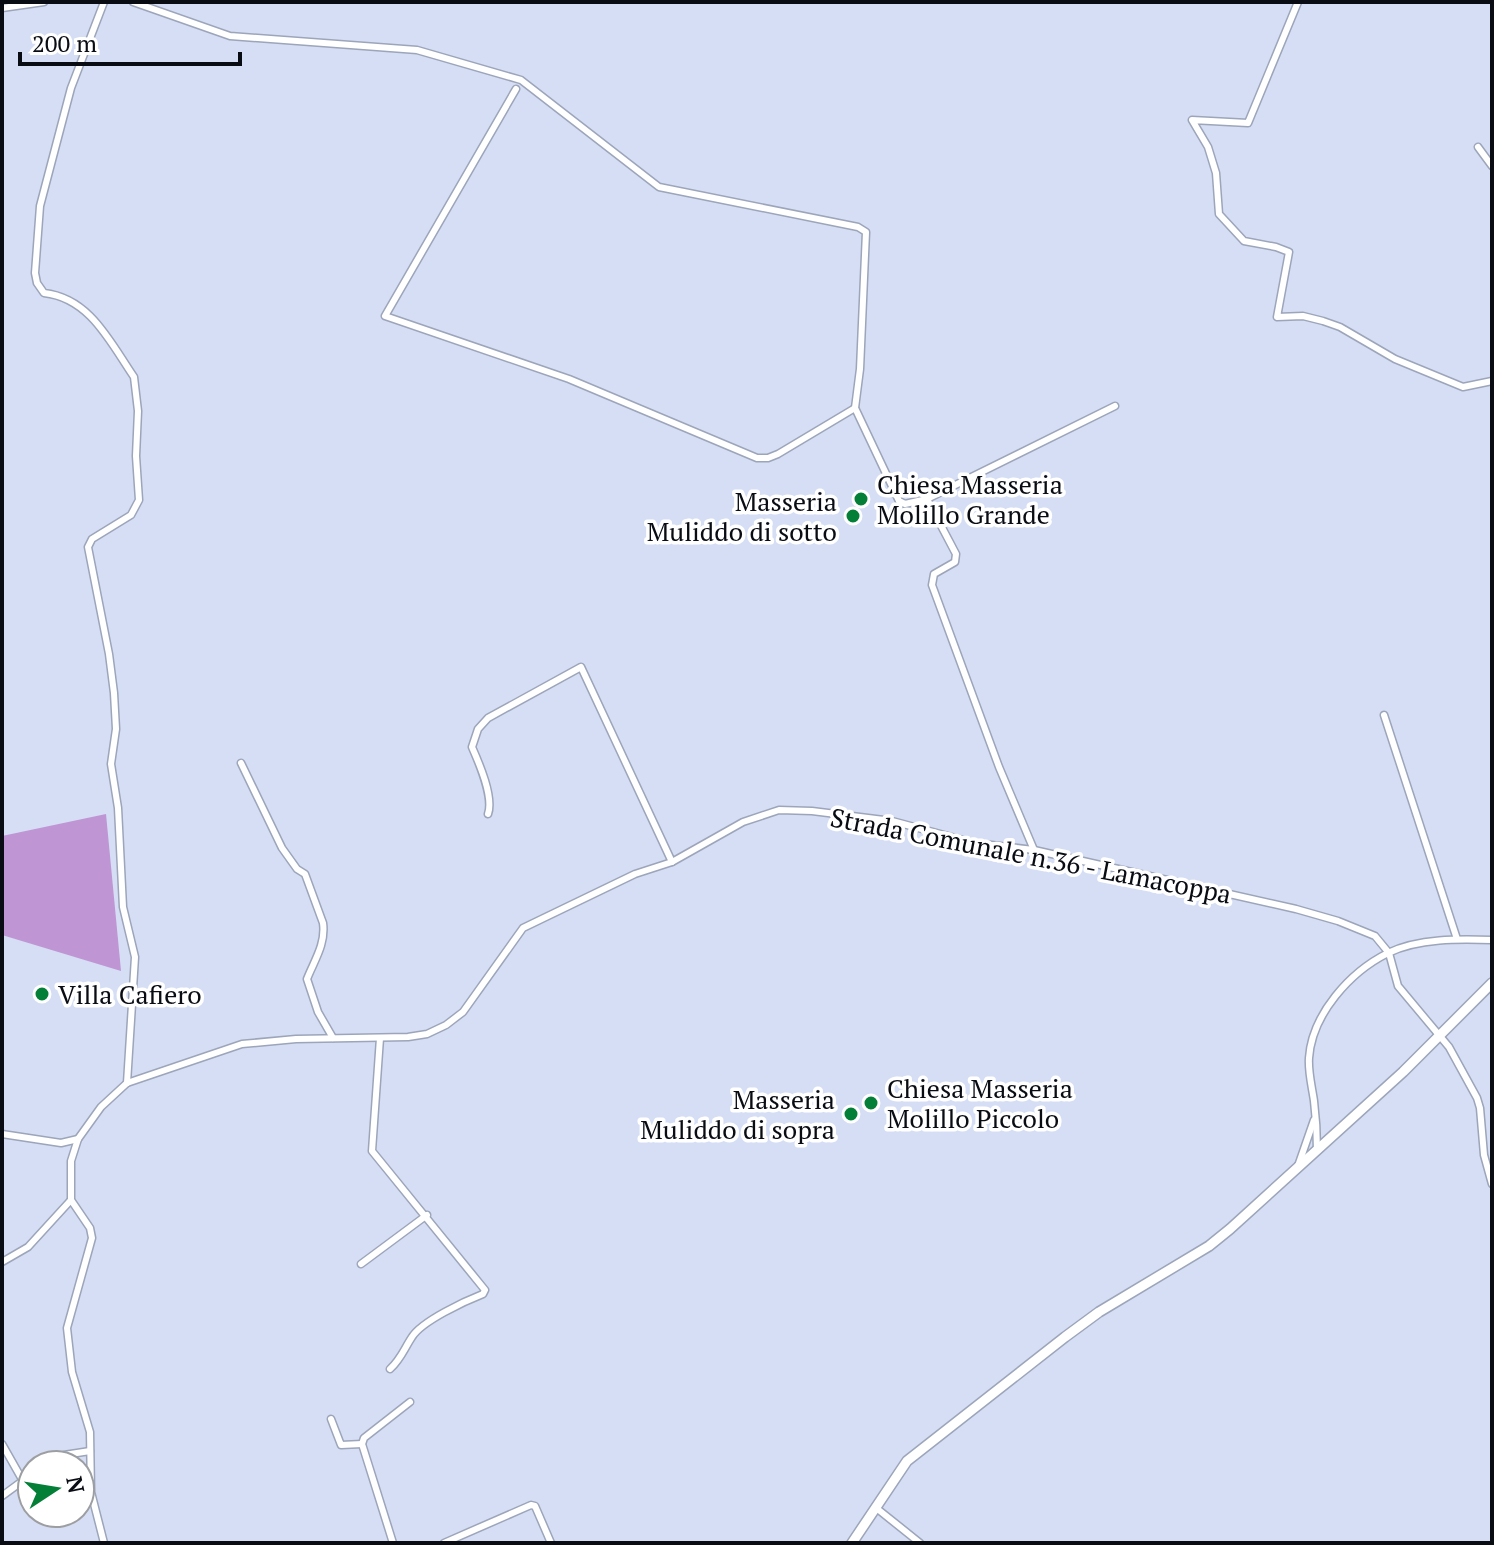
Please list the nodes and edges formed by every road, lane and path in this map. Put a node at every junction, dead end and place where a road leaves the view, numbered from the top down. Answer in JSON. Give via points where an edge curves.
{"nodes":[{"id":1,"x":44,"y":2,"type":"edge"},
{"id":2,"x":104,"y":2,"type":"edge"},
{"id":3,"x":133,"y":2,"type":"edge"},
{"id":4,"x":1298,"y":2,"type":"edge"},
{"id":5,"x":2,"y":8,"type":"edge"},
{"id":6,"x":516,"y":89,"type":"dead end"},
{"id":7,"x":1478,"y":147,"type":"dead end"},
{"id":8,"x":1492,"y":166,"type":"edge"},
{"id":9,"x":1492,"y":381,"type":"edge"},
{"id":10,"x":1115,"y":406,"type":"dead end"},
{"id":11,"x":855,"y":408,"type":"junction"},
{"id":12,"x":927,"y":499,"type":"junction"},
{"id":13,"x":1384,"y":715,"type":"dead end"},
{"id":14,"x":241,"y":763,"type":"dead end"},
{"id":15,"x":488,"y":814,"type":"dead end"},
{"id":16,"x":1034,"y":850,"type":"junction"},
{"id":17,"x":672,"y":862,"type":"junction"},
{"id":18,"x":1457,"y":939,"type":"junction"},
{"id":19,"x":1492,"y":940,"type":"edge"},
{"id":20,"x":1389,"y":953,"type":"junction"},
{"id":21,"x":1492,"y":983,"type":"edge"},
{"id":22,"x":1440,"y":1035,"type":"junction"},
{"id":23,"x":333,"y":1038,"type":"junction"},
{"id":24,"x":380,"y":1038,"type":"junction"},
{"id":25,"x":127,"y":1083,"type":"junction"},
{"id":26,"x":1315,"y":1104,"type":"junction"},
{"id":27,"x":2,"y":1134,"type":"edge"},
{"id":28,"x":78,"y":1139,"type":"junction"},
{"id":29,"x":1317,"y":1150,"type":"junction"},
{"id":30,"x":1297,"y":1168,"type":"junction"},
{"id":31,"x":1492,"y":1184,"type":"edge"},
{"id":32,"x":71,"y":1200,"type":"junction"},
{"id":33,"x":427,"y":1215,"type":"junction"},
{"id":34,"x":2,"y":1262,"type":"edge"},
{"id":35,"x":361,"y":1264,"type":"dead end"},
{"id":36,"x":390,"y":1369,"type":"dead end"},
{"id":37,"x":410,"y":1402,"type":"dead end"},
{"id":38,"x":331,"y":1419,"type":"dead end"},
{"id":39,"x":2,"y":1444,"type":"edge"},
{"id":40,"x":362,"y":1444,"type":"junction"},
{"id":41,"x":90,"y":1449,"type":"edge"},
{"id":42,"x":16,"y":1469,"type":"edge"},
{"id":43,"x":875,"y":1507,"type":"junction"},
{"id":44,"x":96,"y":1512,"type":"edge"},
{"id":45,"x":104,"y":1543,"type":"edge"},
{"id":46,"x":393,"y":1543,"type":"edge"},
{"id":47,"x":444,"y":1543,"type":"edge"},
{"id":48,"x":551,"y":1543,"type":"edge"},
{"id":49,"x":852,"y":1543,"type":"edge"},
{"id":50,"x":920,"y":1543,"type":"edge"}],
"edges":[{"from":1,"to":5,"type":"street"},
{"from":2,"to":25,"type":"street","via":[[71,88],[40,206],[35,273],[44,293],[76,302],[91,314],[134,377],[136,388],[139,500],[131,515],[92,539],[88,547],[114,693],[111,764],[123,907],[135,957]]},
{"from":3,"to":11,"type":"street","via":[[230,36],[417,50],[521,80],[659,187],[858,227],[866,232]]},
{"from":4,"to":9,"type":"street","via":[[1248,123],[1192,120],[1216,173],[1219,214],[1244,241],[1289,252],[1277,317],[1303,316],[1340,327],[1395,359],[1463,387]]},
{"from":6,"to":11,"type":"street","via":[[385,316],[569,379],[757,458],[778,454]]},
{"from":7,"to":8,"type":"street"},
{"from":10,"to":12,"type":"street"},
{"from":11,"to":12,"type":"street","via":[[899,501]]},
{"from":12,"to":16,"type":"street","via":[[956,557],[934,574],[932,585]]},
{"from":13,"to":18,"type":"street"},
{"from":14,"to":23,"type":"street","via":[[282,848],[305,874],[323,923],[319,958],[307,979]]},
{"from":15,"to":17,"type":"street","via":[[491,804],[472,747],[478,729],[488,718],[581,667]]},
{"from":16,"to":17,"type":"street","name":"Strada Comunale n.36 - Lamacoppa","via":[[974,843],[892,821],[779,810],[743,822]]},
{"from":16,"to":20,"type":"street","name":"Strada Comunale n.36 - Lamacoppa","via":[[1338,921],[1375,936]]},
{"from":17,"to":24,"type":"street","name":"Strada Comunale n.36 - Lamacoppa","via":[[635,874],[523,928],[463,1012],[446,1025],[418,1036]]},
{"from":18,"to":19,"type":"street"},
{"from":18,"to":20,"type":"street"},
{"from":20,"to":22,"type":"street","via":[[1398,986]]},
{"from":20,"to":26,"type":"street","via":[[1332,1001],[1313,1032],[1309,1060]]},
{"from":21,"to":22,"type":"main road"},
{"from":22,"to":29,"type":"main road"},
{"from":22,"to":31,"type":"street","via":[[1477,1098]]},
{"from":23,"to":24,"type":"street","name":"Strada Comunale n.36 - Lamacoppa"},
{"from":23,"to":25,"type":"street","name":"Strada Comunale n.36 - Lamacoppa","via":[[242,1044]]},
{"from":24,"to":33,"type":"street","via":[[372,1151]]},
{"from":25,"to":28,"type":"street","name":"Strada Comunale n.36 - Lamacoppa"},
{"from":26,"to":29,"type":"street"},
{"from":26,"to":30,"type":"street"},
{"from":27,"to":28,"type":"street","via":[[61,1143]]},
{"from":28,"to":32,"type":"street","via":[[71,1161]]},
{"from":29,"to":30,"type":"main road"},
{"from":30,"to":43,"type":"main road","via":[[1209,1246],[1099,1312],[951,1424],[907,1461]]},
{"from":32,"to":34,"type":"street","via":[[28,1247]]},
{"from":32,"to":41,"type":"street","via":[[92,1238],[67,1328]]},
{"from":33,"to":35,"type":"street"},
{"from":33,"to":36,"type":"street","via":[[485,1290],[421,1327]]},
{"from":37,"to":40,"type":"street"},
{"from":38,"to":40,"type":"street","via":[[341,1445]]},
{"from":39,"to":42,"type":"street"},
{"from":40,"to":46,"type":"street"},
{"from":43,"to":49,"type":"main road"},
{"from":43,"to":50,"type":"street"},
{"from":44,"to":45,"type":"street"},
{"from":47,"to":48,"type":"street","via":[[531,1505]]}]}
